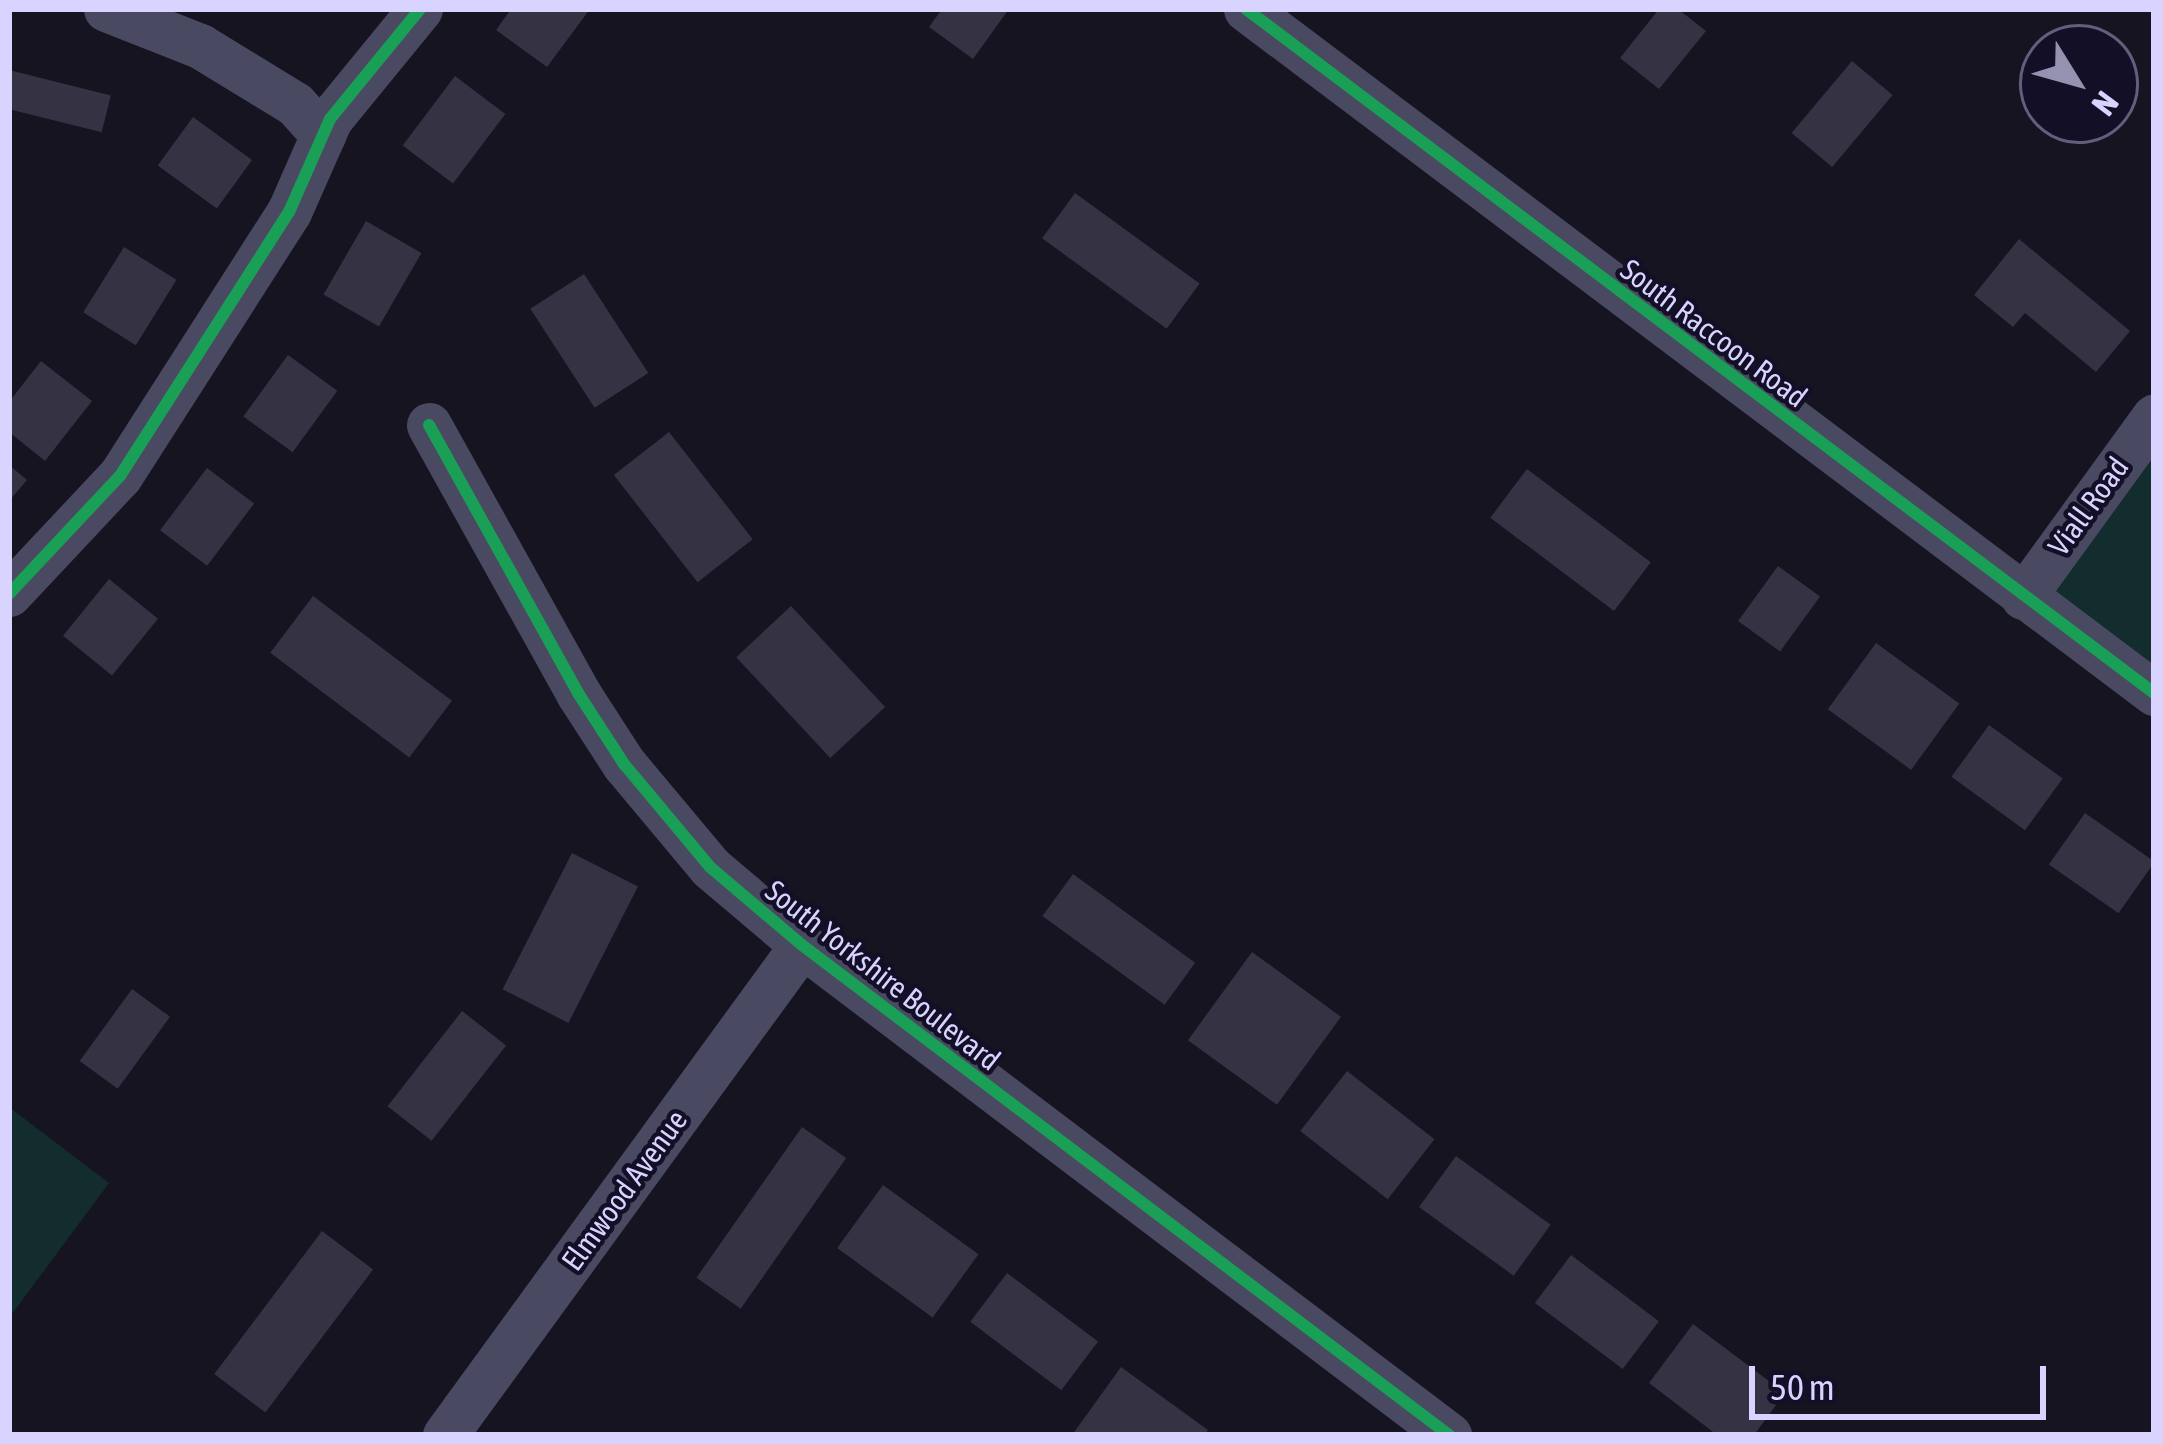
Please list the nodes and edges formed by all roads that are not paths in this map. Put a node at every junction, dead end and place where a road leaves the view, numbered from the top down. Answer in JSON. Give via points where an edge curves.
{"nodes":[{"id":1,"x":106,"y":9,"type":"edge"},
{"id":2,"x":420,"y":9,"type":"edge"},
{"id":3,"x":1246,"y":9,"type":"edge"},
{"id":4,"x":322,"y":135,"type":"junction"},
{"id":5,"x":2154,"y":417,"type":"edge"},
{"id":6,"x":429,"y":425,"type":"dead end"},
{"id":7,"x":9,"y":594,"type":"edge"},
{"id":8,"x":2024,"y":597,"type":"junction"},
{"id":9,"x":2154,"y":693,"type":"edge"},
{"id":10,"x":802,"y":945,"type":"junction"},
{"id":11,"x":446,"y":1435,"type":"edge"},
{"id":12,"x":1450,"y":1435,"type":"edge"}],
"edges":[{"from":1,"to":4,"type":"street","via":[[200,46],[295,104]]},
{"from":2,"to":4,"type":"street"},
{"from":3,"to":8,"type":"street","name":"South Raccoon Road"},
{"from":4,"to":7,"type":"street","via":[[289,212],[120,476]]},
{"from":5,"to":8,"type":"street","name":"Viall Road"},
{"from":6,"to":10,"type":"street","name":"South Yorkshire Boulevard","via":[[624,764],[710,867]]},
{"from":8,"to":9,"type":"street","name":"South Raccoon Road"},
{"from":10,"to":11,"type":"street","name":"Elmwood Avenue"},
{"from":10,"to":12,"type":"street","name":"South Yorkshire Boulevard"}]}
